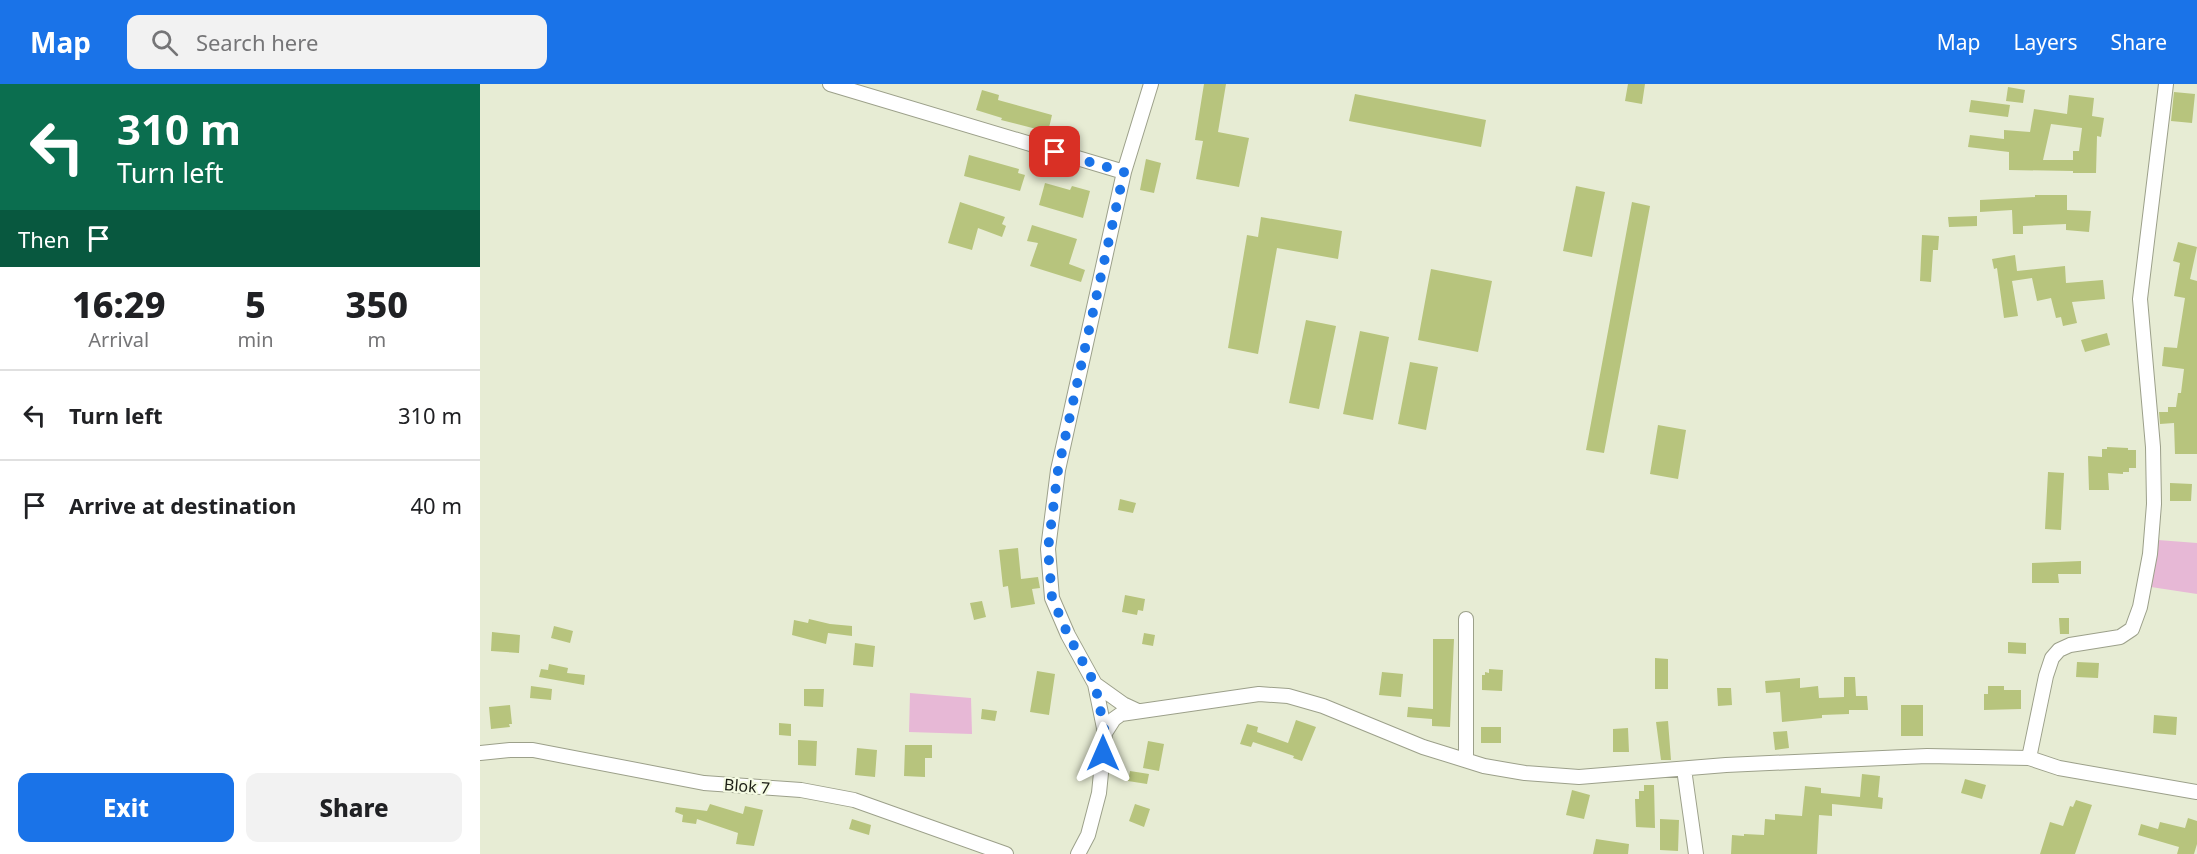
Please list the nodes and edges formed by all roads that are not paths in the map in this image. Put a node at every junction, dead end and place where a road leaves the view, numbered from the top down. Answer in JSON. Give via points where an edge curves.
{"nodes":[{"id":1,"x":830,"y":84,"type":"edge"},
{"id":2,"x":1151,"y":84,"type":"edge"},
{"id":3,"x":2166,"y":84,"type":"edge"},
{"id":4,"x":1124,"y":172,"type":"junction"},
{"id":5,"x":1466,"y":619,"type":"dead end"},
{"id":6,"x":1095,"y":684,"type":"junction"},
{"id":7,"x":1138,"y":711,"type":"junction"},
{"id":8,"x":1105,"y":733,"type":"junction"},
{"id":9,"x":480,"y":753,"type":"edge"},
{"id":10,"x":2029,"y":758,"type":"junction"},
{"id":11,"x":1466,"y":760,"type":"junction"},
{"id":12,"x":1684,"y":769,"type":"junction"},
{"id":13,"x":2197,"y":792,"type":"edge"},
{"id":14,"x":1006,"y":854,"type":"edge"},
{"id":15,"x":1078,"y":854,"type":"edge"},
{"id":16,"x":1696,"y":854,"type":"edge"}],
"edges":[{"from":1,"to":4,"type":"street"},
{"from":2,"to":4,"type":"street"},
{"from":3,"to":10,"type":"street","via":[[2140,299],[2154,504],[2140,607],[2132,629],[2120,637],[2070,645],[2052,658]]},
{"from":4,"to":6,"type":"street","via":[[1058,470],[1048,549],[1052,598]]},
{"from":5,"to":11,"type":"street"},
{"from":6,"to":7,"type":"street"},
{"from":6,"to":8,"type":"street"},
{"from":7,"to":8,"type":"street","via":[[1121,714]]},
{"from":7,"to":11,"type":"street","via":[[1259,694],[1288,696]]},
{"from":8,"to":15,"type":"street","via":[[1099,793],[1088,835]]},
{"from":9,"to":14,"type":"street","name":"Blok 7","via":[[533,750],[704,783],[829,794]]},
{"from":10,"to":12,"type":"street","via":[[1928,756]]},
{"from":10,"to":13,"type":"street","via":[[2059,768]]},
{"from":11,"to":12,"type":"street","via":[[1525,774],[1579,777]]},
{"from":12,"to":16,"type":"street"}]}
